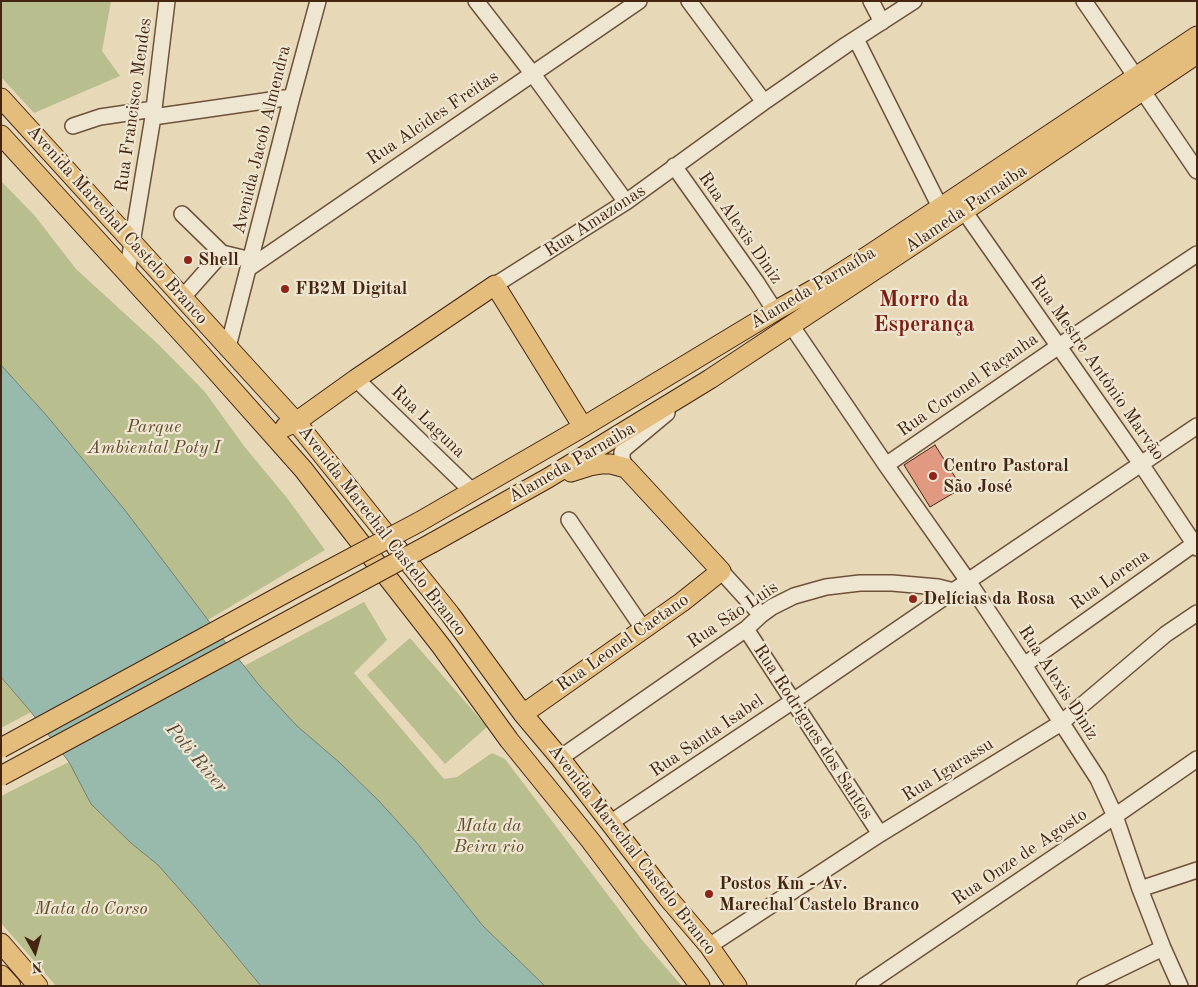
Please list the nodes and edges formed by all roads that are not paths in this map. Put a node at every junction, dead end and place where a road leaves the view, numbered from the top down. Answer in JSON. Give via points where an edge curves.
{"nodes":[{"id":1,"x":167,"y":1,"type":"edge"},
{"id":2,"x":318,"y":1,"type":"edge"},
{"id":3,"x":476,"y":1,"type":"edge"},
{"id":4,"x":639,"y":1,"type":"edge"},
{"id":5,"x":689,"y":1,"type":"edge"},
{"id":6,"x":871,"y":1,"type":"edge"},
{"id":7,"x":914,"y":1,"type":"edge"},
{"id":8,"x":1084,"y":1,"type":"edge"},
{"id":9,"x":882,"y":22,"type":"junction"},
{"id":10,"x":1197,"y":36,"type":"edge"},
{"id":11,"x":856,"y":39,"type":"junction"},
{"id":12,"x":1197,"y":54,"type":"edge"},
{"id":13,"x":532,"y":73,"type":"junction"},
{"id":14,"x":1139,"y":84,"type":"junction"},
{"id":15,"x":292,"y":97,"type":"junction"},
{"id":16,"x":1,"y":98,"type":"edge"},
{"id":17,"x":764,"y":102,"type":"junction"},
{"id":18,"x":153,"y":113,"type":"junction"},
{"id":19,"x":73,"y":126,"type":"dead end"},
{"id":20,"x":1,"y":135,"type":"edge"},
{"id":21,"x":674,"y":166,"type":"junction"},
{"id":22,"x":1197,"y":171,"type":"edge"},
{"id":23,"x":626,"y":202,"type":"junction"},
{"id":24,"x":940,"y":207,"type":"junction"},
{"id":25,"x":964,"y":211,"type":"junction"},
{"id":26,"x":182,"y":214,"type":"dead end"},
{"id":27,"x":132,"y":241,"type":"junction"},
{"id":28,"x":222,"y":253,"type":"junction"},
{"id":29,"x":1197,"y":254,"type":"edge"},
{"id":30,"x":250,"y":264,"type":"junction"},
{"id":31,"x":127,"y":273,"type":"junction"},
{"id":32,"x":495,"y":285,"type":"junction"},
{"id":33,"x":183,"y":297,"type":"junction"},
{"id":34,"x":775,"y":311,"type":"junction"},
{"id":35,"x":791,"y":325,"type":"junction"},
{"id":36,"x":1059,"y":346,"type":"junction"},
{"id":37,"x":228,"y":347,"type":"junction"},
{"id":38,"x":356,"y":379,"type":"junction"},
{"id":39,"x":710,"y":379,"type":"junction"},
{"id":40,"x":296,"y":422,"type":"junction"},
{"id":41,"x":1197,"y":426,"type":"edge"},
{"id":42,"x":583,"y":427,"type":"junction"},
{"id":43,"x":271,"y":433,"type":"junction"},
{"id":44,"x":1141,"y":464,"type":"junction"},
{"id":45,"x":886,"y":465,"type":"junction"},
{"id":46,"x":626,"y":468,"type":"junction"},
{"id":47,"x":548,"y":478,"type":"junction"},
{"id":48,"x":473,"y":492,"type":"junction"},
{"id":49,"x":569,"y":520,"type":"dead end"},
{"id":50,"x":1195,"y":546,"type":"edge"},
{"id":51,"x":721,"y":571,"type":"junction"},
{"id":52,"x":968,"y":581,"type":"junction"},
{"id":53,"x":954,"y":591,"type":"junction"},
{"id":54,"x":436,"y":597,"type":"junction"},
{"id":55,"x":415,"y":612,"type":"junction"},
{"id":56,"x":1197,"y":613,"type":"edge"},
{"id":57,"x":761,"y":615,"type":"junction"},
{"id":58,"x":746,"y":629,"type":"junction"},
{"id":59,"x":644,"y":630,"type":"junction"},
{"id":60,"x":1024,"y":665,"type":"junction"},
{"id":61,"x":793,"y":701,"type":"junction"},
{"id":62,"x":523,"y":714,"type":"junction"},
{"id":63,"x":1061,"y":723,"type":"junction"},
{"id":64,"x":1,"y":748,"type":"edge"},
{"id":65,"x":560,"y":758,"type":"junction"},
{"id":66,"x":1197,"y":759,"type":"edge"},
{"id":67,"x":1,"y":776,"type":"edge"},
{"id":68,"x":1115,"y":816,"type":"junction"},
{"id":69,"x":610,"y":823,"type":"junction"},
{"id":70,"x":880,"y":834,"type":"junction"},
{"id":71,"x":1197,"y":870,"type":"edge"},
{"id":72,"x":1140,"y":889,"type":"junction"},
{"id":73,"x":668,"y":898,"type":"junction"},
{"id":74,"x":646,"y":913,"type":"junction"},
{"id":75,"x":1,"y":943,"type":"edge"},
{"id":76,"x":709,"y":946,"type":"junction"},
{"id":77,"x":1163,"y":948,"type":"junction"},
{"id":78,"x":1,"y":975,"type":"edge"},
{"id":79,"x":11,"y":986,"type":"edge"},
{"id":80,"x":38,"y":986,"type":"edge"},
{"id":81,"x":700,"y":986,"type":"edge"},
{"id":82,"x":737,"y":986,"type":"edge"},
{"id":83,"x":864,"y":986,"type":"edge"},
{"id":84,"x":1085,"y":986,"type":"edge"},
{"id":85,"x":1180,"y":986,"type":"edge"}],
"edges":[{"from":1,"to":18,"type":"street","name":"Rua Francisco Mendes"},
{"from":2,"to":15,"type":"street","name":"Avenida Jacob Almendra"},
{"from":3,"to":13,"type":"street"},
{"from":4,"to":13,"type":"street","name":"Rua Alcides Freitas"},
{"from":5,"to":17,"type":"street"},
{"from":6,"to":9,"type":"street"},
{"from":7,"to":9,"type":"street","name":"Rua Amazonas"},
{"from":8,"to":14,"type":"street"},
{"from":9,"to":11,"type":"street","name":"Rua Amazonas"},
{"from":10,"to":14,"type":"main road","name":"Alameda Parnaíba"},
{"from":11,"to":17,"type":"street","name":"Rua Amazonas"},
{"from":11,"to":24,"type":"street"},
{"from":12,"to":14,"type":"main road","name":"Alameda Parnaiba"},
{"from":13,"to":23,"type":"street"},
{"from":13,"to":30,"type":"street","name":"Rua Alcides Freitas"},
{"from":14,"to":22,"type":"street"},
{"from":14,"to":24,"type":"main road","name":"Alameda Parnaíba"},
{"from":14,"to":25,"type":"main road","name":"Alameda Parnaiba"},
{"from":15,"to":18,"type":"street"},
{"from":15,"to":30,"type":"street","name":"Avenida Jacob Almendra"},
{"from":16,"to":27,"type":"main road","name":"Avenida Marechal Castelo Branco"},
{"from":17,"to":21,"type":"street","name":"Rua Amazonas"},
{"from":18,"to":19,"type":"street","via":[[100,117]]},
{"from":18,"to":27,"type":"street","name":"Rua Francisco Mendes"},
{"from":20,"to":31,"type":"main road","name":"Avenida Marechal Castelo Branco"},
{"from":21,"to":23,"type":"street","name":"Rua Amazonas"},
{"from":21,"to":34,"type":"street","name":"Rua Alexis Diniz"},
{"from":23,"to":32,"type":"street","name":"Rua Amazonas"},
{"from":24,"to":34,"type":"main road","name":"Alameda Parnaíba","via":[[825,283]]},
{"from":25,"to":35,"type":"main road","name":"Alameda Parnaiba"},
{"from":25,"to":36,"type":"street","name":"Rua Mestre Antônio Marvão"},
{"from":26,"to":28,"type":"street"},
{"from":27,"to":31,"type":"street","name":"Rua Francisco Mendes"},
{"from":27,"to":33,"type":"main road","name":"Avenida Marechal Castelo Branco"},
{"from":28,"to":30,"type":"street"},
{"from":28,"to":33,"type":"street"},
{"from":29,"to":36,"type":"street","name":"Rua Coronel Façanha"},
{"from":30,"to":37,"type":"street","name":"Avenida Jacob Almendra"},
{"from":31,"to":43,"type":"main road","name":"Avenida Marechal Castelo Branco"},
{"from":32,"to":38,"type":"main road","name":"Rua Amazonas"},
{"from":32,"to":42,"type":"main road"},
{"from":33,"to":37,"type":"main road","name":"Avenida Marechal Castelo Branco"},
{"from":34,"to":42,"type":"main road","name":"Alameda Parnaíba"},
{"from":35,"to":39,"type":"main road","name":"Alameda Parnaiba"},
{"from":35,"to":45,"type":"street","name":"Rua Alexis Diniz"},
{"from":36,"to":44,"type":"street","name":"Rua Mestre Antônio Marvão"},
{"from":36,"to":45,"type":"street","name":"Rua Coronel Façanha"},
{"from":37,"to":40,"type":"main road","name":"Avenida Marechal Castelo Branco"},
{"from":38,"to":40,"type":"main road","name":"Rua Amazonas"},
{"from":38,"to":48,"type":"street","name":"Rua Laguna"},
{"from":39,"to":46,"type":"street","name":"Alameda Parnaiba","via":[[625,448],[622,459]]},
{"from":39,"to":47,"type":"main road","name":"Alameda Parnaiba"},
{"from":40,"to":43,"type":"main road","name":"Rua Amazonas"},
{"from":40,"to":54,"type":"main road","name":"Avenida Marechal Castelo Branco"},
{"from":41,"to":44,"type":"street","name":"Rua Santa Isabel"},
{"from":42,"to":48,"type":"main road","name":"Alameda Parnaíba"},
{"from":43,"to":55,"type":"main road","name":"Avenida Marechal Castelo Branco"},
{"from":44,"to":50,"type":"street","name":"Rua Mestre Antônio Marvão"},
{"from":44,"to":52,"type":"street","name":"Rua Santa Isabel"},
{"from":45,"to":52,"type":"street","name":"Rua Alexis Diniz"},
{"from":46,"to":47,"type":"main road","via":[[602,464]]},
{"from":46,"to":51,"type":"main road","name":"Rua Rodrigues dos Santos"},
{"from":47,"to":67,"type":"main road","name":"Alameda Parnaiba","bridge":true},
{"from":48,"to":64,"type":"main road","name":"Alameda Parnaíba","bridge":true},
{"from":49,"to":59,"type":"street"},
{"from":50,"to":60,"type":"street","name":"Rua Lorena"},
{"from":51,"to":57,"type":"street","name":"Rua Rodrigues dos Santos"},
{"from":51,"to":59,"type":"main road","name":"Rua Leonel Caetano"},
{"from":52,"to":53,"type":"street","name":"Rua Santa Isabel"},
{"from":52,"to":60,"type":"street","name":"Rua Alexis Diniz"},
{"from":53,"to":57,"type":"street","name":"Rua São Luis","via":[[892,583],[826,587],[794,596]]},
{"from":53,"to":61,"type":"street","name":"Rua Santa Isabel"},
{"from":54,"to":55,"type":"main road"},
{"from":54,"to":62,"type":"main road","name":"Avenida Marechal Castelo Branco"},
{"from":55,"to":74,"type":"main road","name":"Avenida Marechal Castelo Branco","via":[[510,740]]},
{"from":56,"to":63,"type":"street","name":"Rua Igarassu","via":[[1166,634]]},
{"from":57,"to":58,"type":"street","name":"Rua São Luis"},
{"from":58,"to":61,"type":"street","name":"Rua Rodrigues dos Santos"},
{"from":58,"to":65,"type":"street","name":"Rua São Luis"},
{"from":59,"to":62,"type":"main road","name":"Rua Leonel Caetano"},
{"from":60,"to":63,"type":"street","name":"Rua Alexis Diniz"},
{"from":61,"to":69,"type":"street","name":"Rua Santa Isabel"},
{"from":61,"to":70,"type":"street","name":"Rua Rodrigues dos Santos"},
{"from":62,"to":65,"type":"main road","name":"Avenida Marechal Castelo Branco"},
{"from":63,"to":68,"type":"street","name":"Rua Alexis Diniz","via":[[1098,779]]},
{"from":63,"to":70,"type":"street","name":"Rua Igarassu"},
{"from":65,"to":69,"type":"main road","name":"Avenida Marechal Castelo Branco"},
{"from":66,"to":68,"type":"street","name":"Rua Onze de Agosto"},
{"from":68,"to":72,"type":"street","name":"Rua Alexis Diniz"},
{"from":68,"to":83,"type":"street","name":"Rua Onze de Agosto"},
{"from":69,"to":73,"type":"main road","name":"Avenida Marechal Castelo Branco"},
{"from":70,"to":76,"type":"street","name":"Rua Igarassu"},
{"from":71,"to":72,"type":"street"},
{"from":72,"to":77,"type":"street","name":"Rua Alexis Diniz"},
{"from":73,"to":74,"type":"main road"},
{"from":73,"to":76,"type":"main road","name":"Avenida Marechal Castelo Branco"},
{"from":74,"to":81,"type":"main road","name":"Avenida Marechal Castelo Branco"},
{"from":75,"to":80,"type":"main road"},
{"from":76,"to":82,"type":"main road","name":"Avenida Marechal Castelo Branco"},
{"from":77,"to":84,"type":"street"},
{"from":77,"to":85,"type":"street","name":"Rua Alexis Diniz"},
{"from":78,"to":79,"type":"main road"}]}
